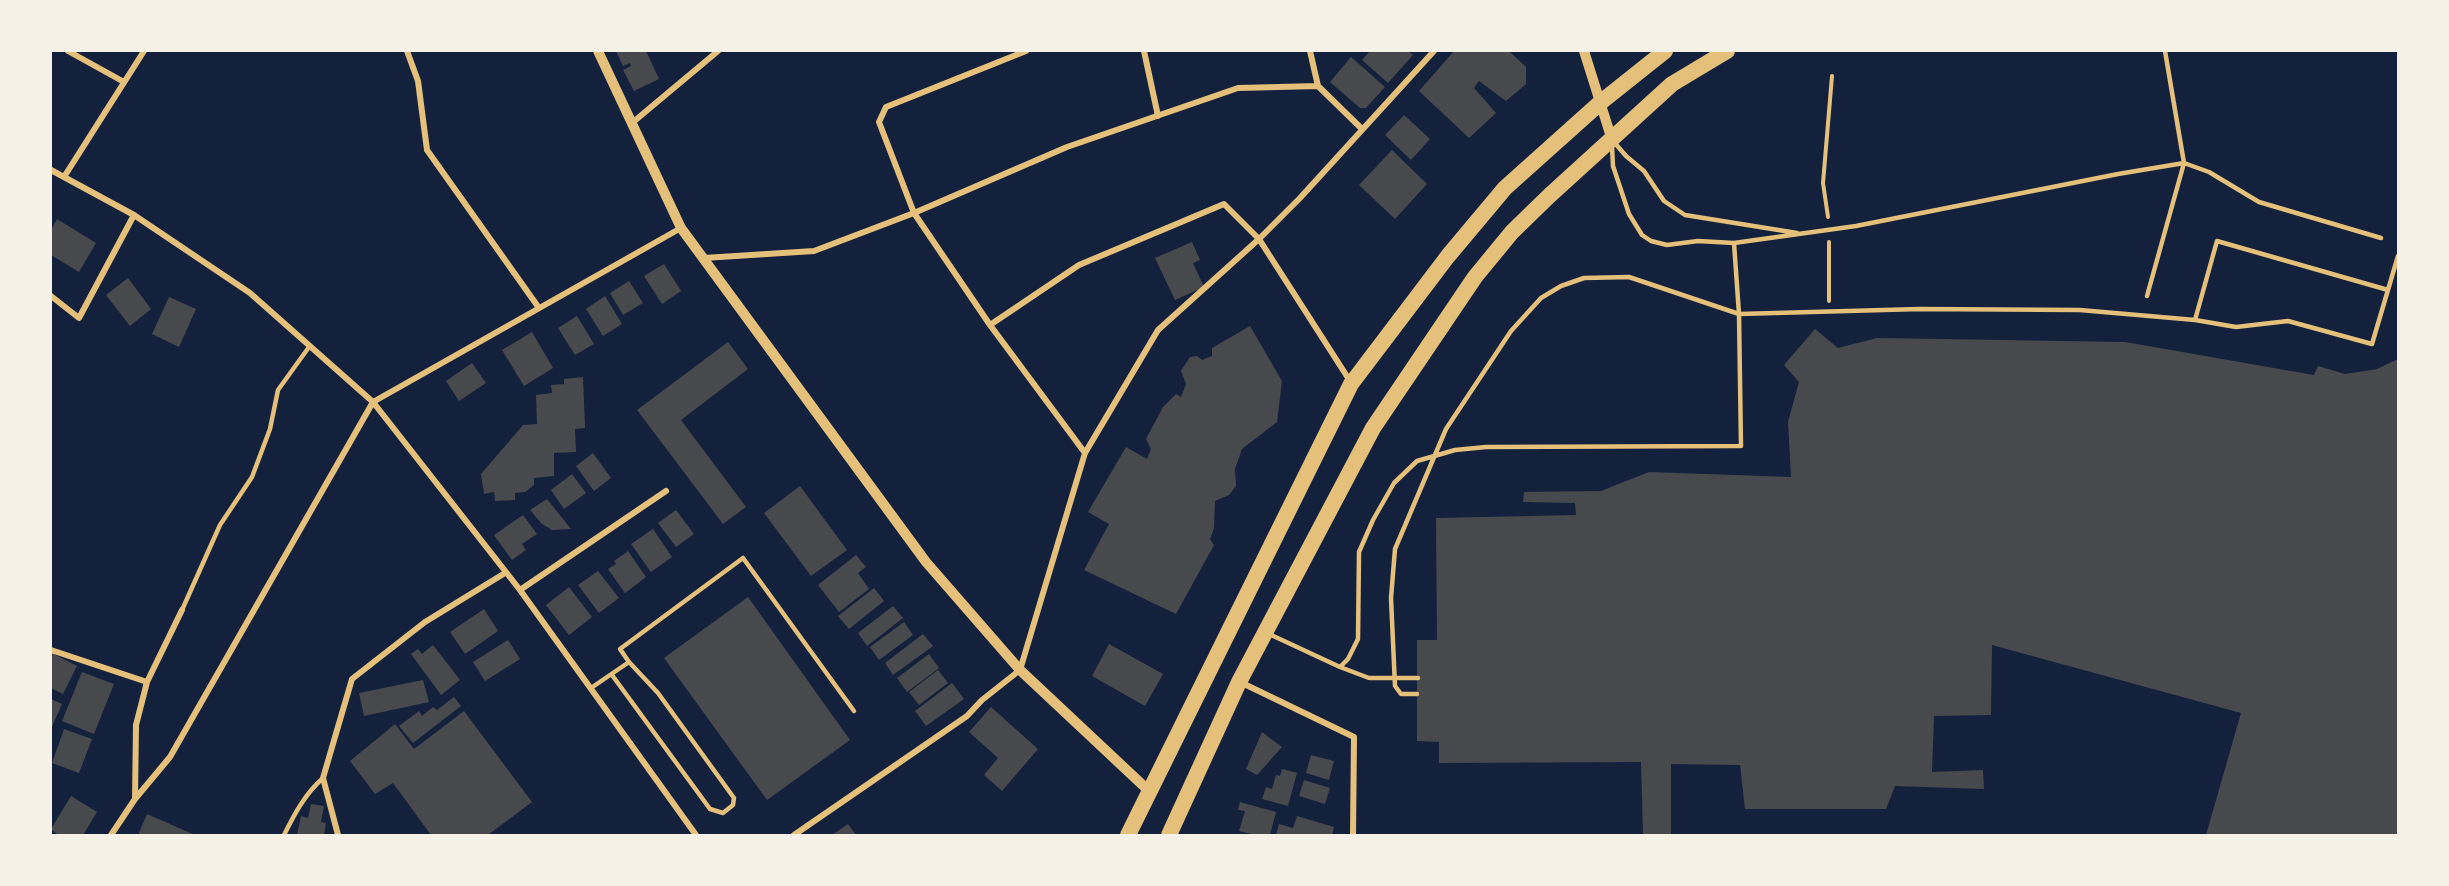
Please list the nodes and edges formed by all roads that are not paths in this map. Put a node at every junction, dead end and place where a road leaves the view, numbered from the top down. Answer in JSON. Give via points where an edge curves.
{"nodes":[{"id":1,"x":68,"y":51,"type":"edge"},
{"id":2,"x":144,"y":51,"type":"edge"},
{"id":3,"x":407,"y":51,"type":"edge"},
{"id":4,"x":598,"y":51,"type":"edge"},
{"id":5,"x":718,"y":51,"type":"edge"},
{"id":6,"x":1026,"y":51,"type":"edge"},
{"id":7,"x":1144,"y":51,"type":"edge"},
{"id":8,"x":1310,"y":51,"type":"edge"},
{"id":9,"x":1434,"y":51,"type":"edge"},
{"id":10,"x":1584,"y":51,"type":"edge"},
{"id":11,"x":1665,"y":51,"type":"edge"},
{"id":12,"x":1727,"y":51,"type":"edge"},
{"id":13,"x":2165,"y":51,"type":"edge"},
{"id":14,"x":124,"y":82,"type":"junction"},
{"id":15,"x":1318,"y":86,"type":"junction"},
{"id":16,"x":1601,"y":102,"type":"junction"},
{"id":17,"x":1158,"y":116,"type":"junction"},
{"id":18,"x":632,"y":123,"type":"junction"},
{"id":19,"x":1361,"y":128,"type":"junction"},
{"id":20,"x":1612,"y":140,"type":"junction"},
{"id":21,"x":2184,"y":163,"type":"junction"},
{"id":22,"x":51,"y":170,"type":"edge"},
{"id":23,"x":64,"y":177,"type":"junction"},
{"id":24,"x":914,"y":213,"type":"junction"},
{"id":25,"x":134,"y":215,"type":"junction"},
{"id":26,"x":681,"y":228,"type":"junction"},
{"id":27,"x":1803,"y":234,"type":"junction"},
{"id":28,"x":2381,"y":238,"type":"dead end"},
{"id":29,"x":1259,"y":239,"type":"junction"},
{"id":30,"x":1734,"y":243,"type":"junction"},
{"id":31,"x":2398,"y":256,"type":"edge"},
{"id":32,"x":704,"y":258,"type":"junction"},
{"id":33,"x":2388,"y":290,"type":"junction"},
{"id":34,"x":51,"y":296,"type":"edge"},
{"id":35,"x":2147,"y":296,"type":"dead end"},
{"id":36,"x":539,"y":308,"type":"junction"},
{"id":37,"x":1739,"y":314,"type":"junction"},
{"id":38,"x":2195,"y":320,"type":"junction"},
{"id":39,"x":990,"y":325,"type":"junction"},
{"id":40,"x":309,"y":347,"type":"junction"},
{"id":41,"x":1352,"y":384,"type":"junction"},
{"id":42,"x":373,"y":402,"type":"junction"},
{"id":43,"x":1085,"y":453,"type":"junction"},
{"id":44,"x":666,"y":491,"type":"dead end"},
{"id":45,"x":505,"y":573,"type":"junction"},
{"id":46,"x":520,"y":590,"type":"junction"},
{"id":47,"x":182,"y":610,"type":"joint"},
{"id":48,"x":1265,"y":632,"type":"junction"},
{"id":49,"x":51,"y":650,"type":"edge"},
{"id":50,"x":629,"y":662,"type":"junction"},
{"id":51,"x":1340,"y":667,"type":"junction"},
{"id":52,"x":1020,"y":670,"type":"junction"},
{"id":53,"x":612,"y":675,"type":"junction"},
{"id":54,"x":1418,"y":678,"type":"dead end"},
{"id":55,"x":147,"y":682,"type":"junction"},
{"id":56,"x":1239,"y":682,"type":"junction"},
{"id":57,"x":591,"y":688,"type":"junction"},
{"id":58,"x":1417,"y":694,"type":"dead end"},
{"id":59,"x":854,"y":711,"type":"dead end"},
{"id":60,"x":323,"y":778,"type":"junction"},
{"id":61,"x":1149,"y":791,"type":"junction"},
{"id":62,"x":135,"y":799,"type":"junction"},
{"id":63,"x":111,"y":835,"type":"edge"},
{"id":64,"x":284,"y":835,"type":"edge"},
{"id":65,"x":338,"y":835,"type":"edge"},
{"id":66,"x":696,"y":835,"type":"edge"},
{"id":67,"x":794,"y":835,"type":"edge"},
{"id":68,"x":1128,"y":835,"type":"edge"},
{"id":69,"x":1169,"y":835,"type":"edge"},
{"id":70,"x":1353,"y":835,"type":"edge"}],
"edges":[{"from":1,"to":14,"type":"street"},
{"from":2,"to":14,"type":"street"},
{"from":3,"to":36,"type":"street","via":[[418,81],[427,150]]},
{"from":4,"to":18,"type":"street"},
{"from":5,"to":18,"type":"street"},
{"from":6,"to":24,"type":"street","via":[[886,107],[879,122]]},
{"from":7,"to":17,"type":"street"},
{"from":8,"to":15,"type":"street"},
{"from":9,"to":19,"type":"street"},
{"from":10,"to":16,"type":"street"},
{"from":11,"to":16,"type":"highway"},
{"from":12,"to":20,"type":"highway","via":[[1672,84]]},
{"from":13,"to":21,"type":"lane"},
{"from":14,"to":23,"type":"street"},
{"from":15,"to":17,"type":"street","via":[[1238,88]]},
{"from":15,"to":19,"type":"street"},
{"from":16,"to":20,"type":"street"},
{"from":16,"to":41,"type":"highway","via":[[1505,188],[1448,256]]},
{"from":17,"to":24,"type":"street","via":[[1067,147]]},
{"from":18,"to":26,"type":"street"},
{"from":19,"to":29,"type":"street"},
{"from":20,"to":27,"type":"lane","via":[[1644,171],[1664,201],[1684,215]]},
{"from":20,"to":30,"type":"lane","via":[[1613,166],[1629,214],[1642,235],[1651,242],[1667,245],[1698,241]]},
{"from":20,"to":48,"type":"highway","via":[[1512,232],[1468,287],[1373,428]]},
{"from":21,"to":27,"type":"lane"},
{"from":21,"to":28,"type":"lane","via":[[2210,172],[2259,202]]},
{"from":21,"to":35,"type":"lane"},
{"from":22,"to":23,"type":"street"},
{"from":23,"to":25,"type":"street"},
{"from":24,"to":32,"type":"street","via":[[814,251]]},
{"from":24,"to":39,"type":"street"},
{"from":25,"to":34,"type":"street","via":[[79,318]]},
{"from":25,"to":40,"type":"street","via":[[250,293]]},
{"from":26,"to":32,"type":"street"},
{"from":26,"to":36,"type":"street"},
{"from":27,"to":30,"type":"lane"},
{"from":29,"to":39,"type":"street","via":[[1224,204],[1079,265]]},
{"from":29,"to":41,"type":"street"},
{"from":29,"to":43,"type":"street","via":[[1158,330]]},
{"from":30,"to":37,"type":"lane"},
{"from":31,"to":33,"type":"lane"},
{"from":32,"to":52,"type":"street","via":[[926,562]]},
{"from":33,"to":38,"type":"lane","via":[[2372,344],[2288,321],[2236,327]]},
{"from":33,"to":38,"type":"lane","via":[[2217,241]]},
{"from":36,"to":42,"type":"street"},
{"from":37,"to":38,"type":"lane","via":[[2080,310]]},
{"from":37,"to":51,"type":"lane","via":[[1741,446],[1486,447],[1455,450],[1417,461],[1394,483],[1359,552],[1358,639]]},
{"from":37,"to":58,"type":"lane","via":[[1629,277],[1584,278],[1541,298],[1511,331],[1446,429],[1395,549],[1391,598],[1395,686],[1401,694]]},
{"from":39,"to":43,"type":"street"},
{"from":40,"to":42,"type":"street"},
{"from":40,"to":47,"type":"lane","via":[[278,390],[270,429],[252,477],[220,525]]},
{"from":41,"to":61,"type":"highway"},
{"from":42,"to":45,"type":"street"},
{"from":42,"to":62,"type":"street","via":[[170,757]]},
{"from":43,"to":52,"type":"street"},
{"from":44,"to":46,"type":"street"},
{"from":45,"to":46,"type":"street"},
{"from":45,"to":60,"type":"street","via":[[425,622],[352,679]]},
{"from":46,"to":57,"type":"street"},
{"from":47,"to":55,"type":"street"},
{"from":48,"to":51,"type":"lane"},
{"from":48,"to":56,"type":"highway"},
{"from":49,"to":55,"type":"street"},
{"from":50,"to":53,"type":"lane"},
{"from":50,"to":53,"type":"lane","via":[[658,693],[734,798],[734,805],[723,813],[710,809]]},
{"from":50,"to":59,"type":"lane","via":[[621,649],[743,558]]},
{"from":51,"to":54,"type":"lane","via":[[1369,678]]},
{"from":52,"to":61,"type":"street"},
{"from":52,"to":67,"type":"street","via":[[967,716]]},
{"from":53,"to":57,"type":"lane"},
{"from":55,"to":62,"type":"street","via":[[136,725]]},
{"from":56,"to":69,"type":"highway"},
{"from":56,"to":70,"type":"street","via":[[1354,737]]},
{"from":57,"to":66,"type":"street"},
{"from":60,"to":64,"type":"lane","via":[[297,809]]},
{"from":60,"to":65,"type":"street"},
{"from":61,"to":68,"type":"highway"},
{"from":62,"to":63,"type":"street"}]}
